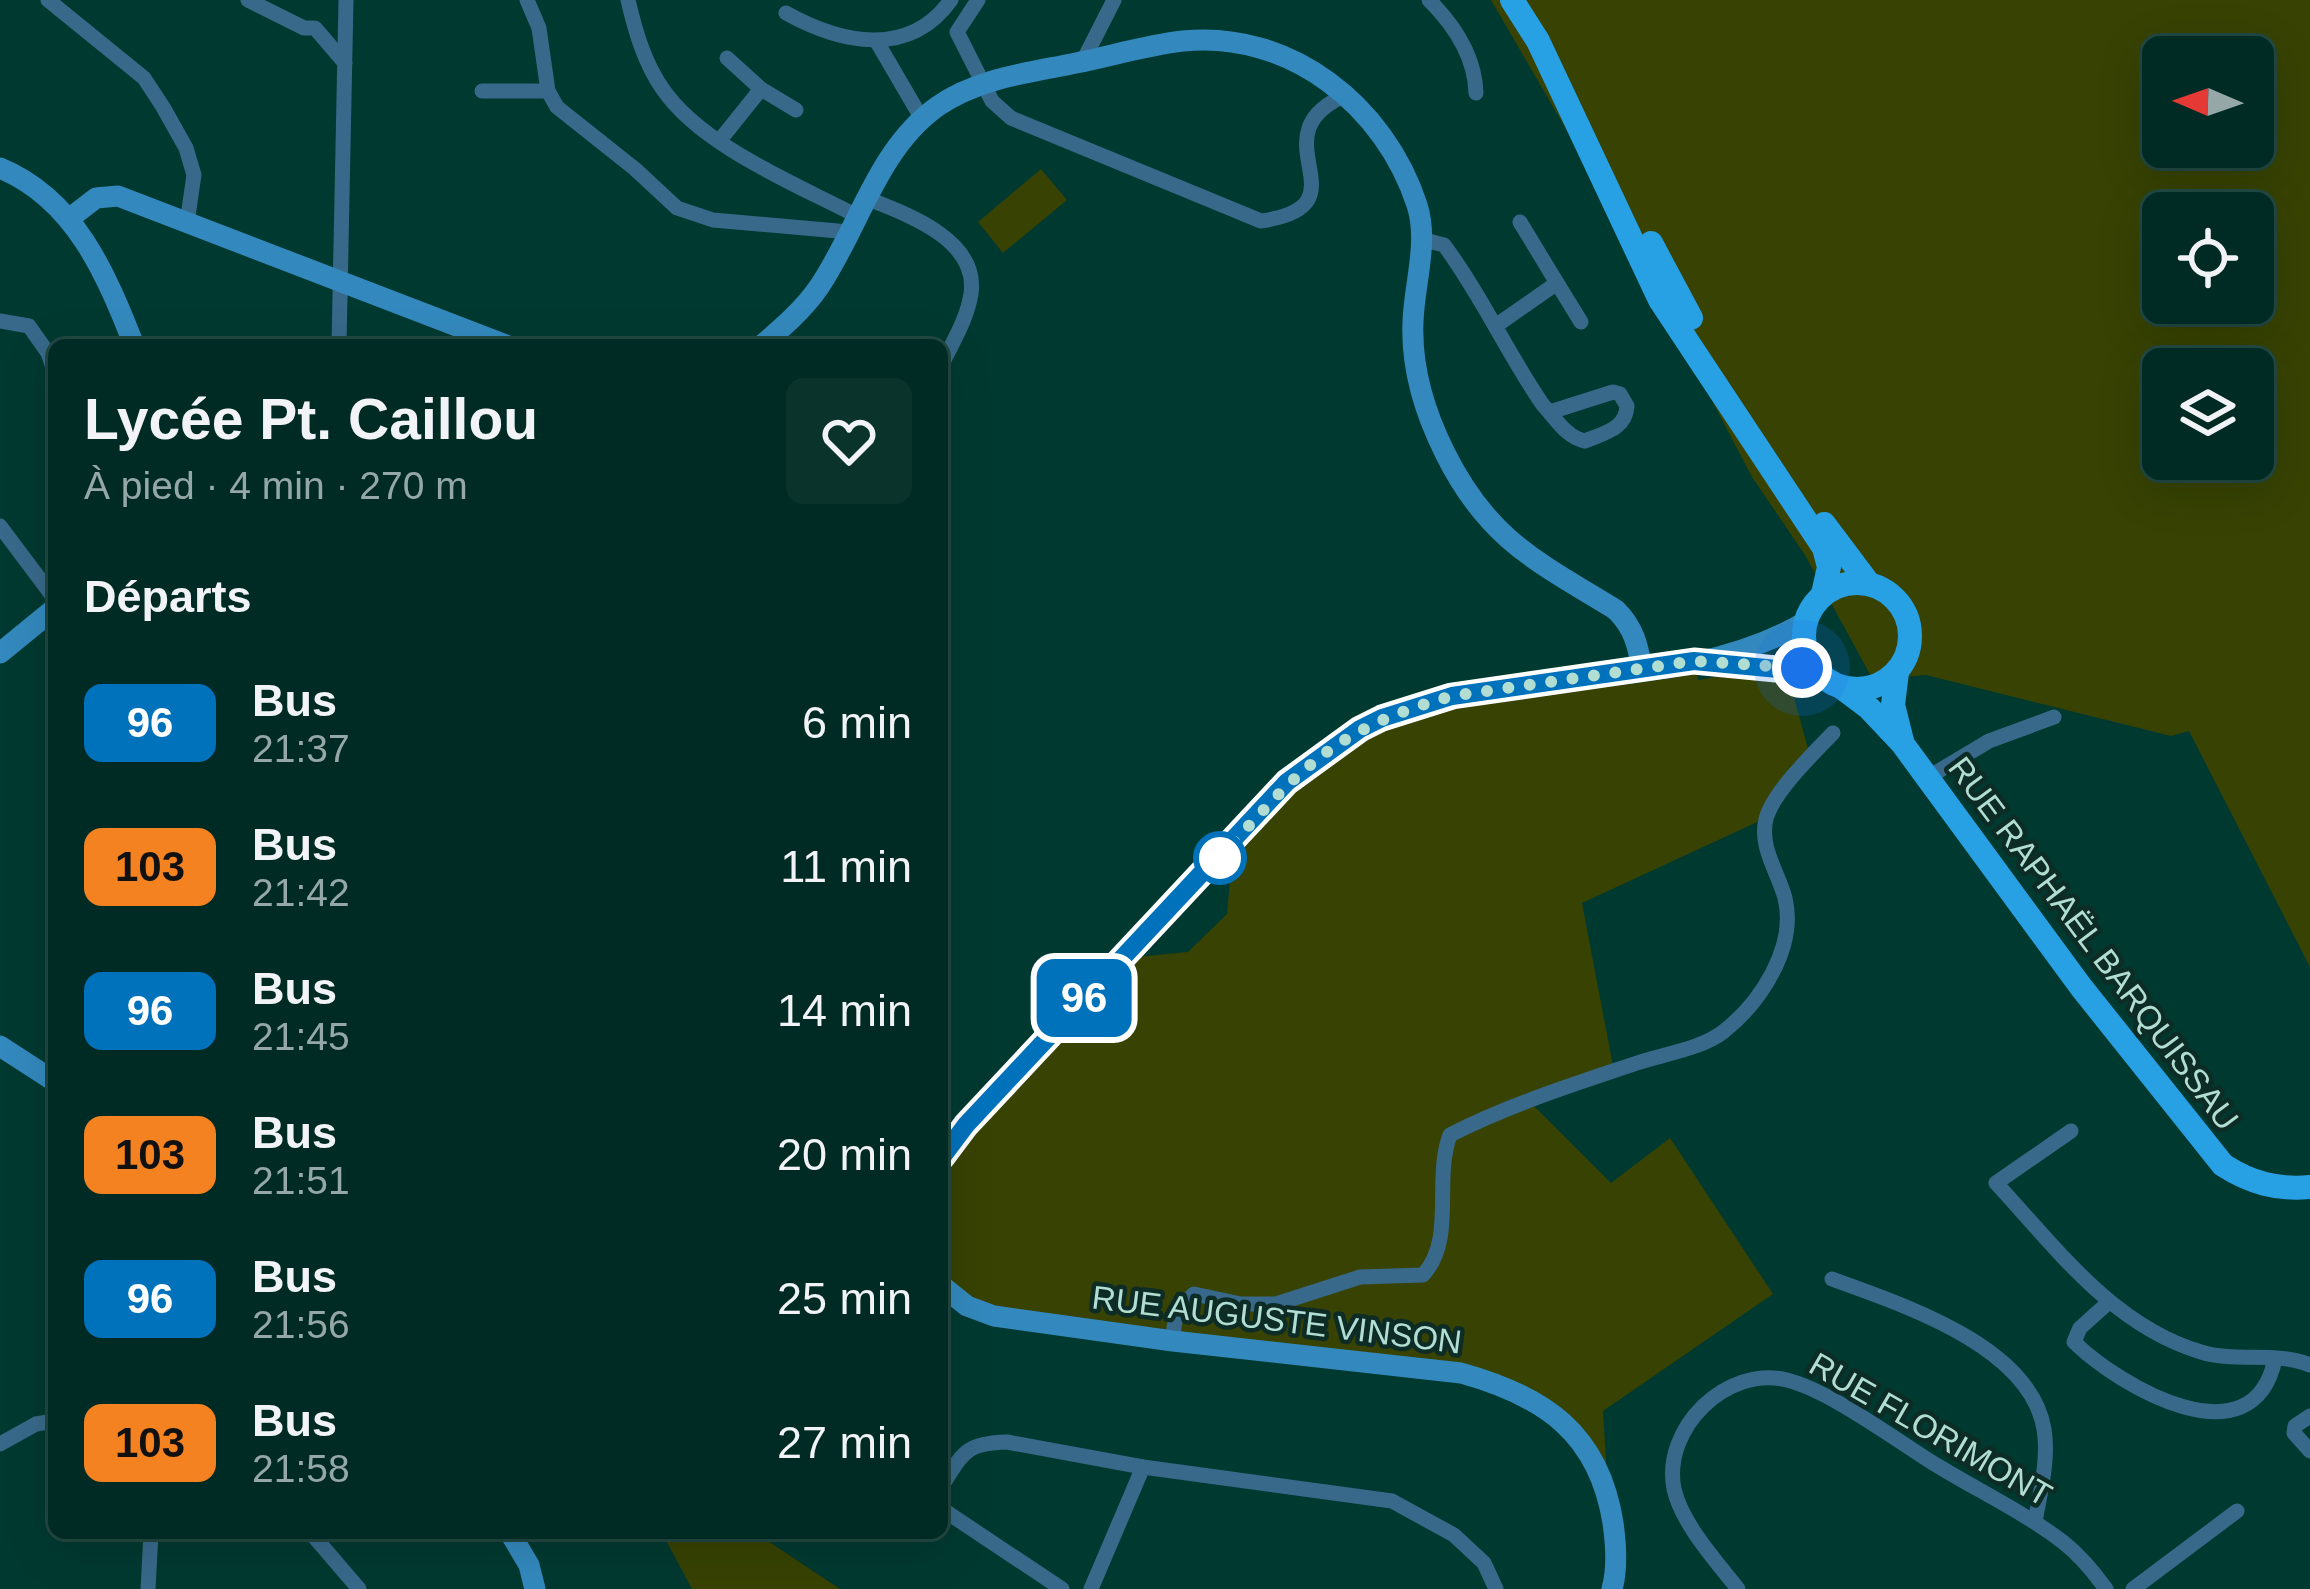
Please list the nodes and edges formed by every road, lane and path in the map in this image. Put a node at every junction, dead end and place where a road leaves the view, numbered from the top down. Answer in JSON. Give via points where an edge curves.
{"nodes":[{"id":1,"x":48,"y":0,"type":"edge"},
{"id":2,"x":248,"y":0,"type":"edge"},
{"id":3,"x":346,"y":0,"type":"edge"},
{"id":4,"x":527,"y":0,"type":"edge"},
{"id":5,"x":628,"y":0,"type":"edge"},
{"id":6,"x":951,"y":0,"type":"edge"},
{"id":7,"x":978,"y":0,"type":"edge"},
{"id":8,"x":1114,"y":0,"type":"edge"},
{"id":9,"x":1429,"y":0,"type":"edge"},
{"id":10,"x":1512,"y":0,"type":"edge"},
{"id":11,"x":1529,"y":0,"type":"edge"},
{"id":12,"x":786,"y":13,"type":"dead end"},
{"id":13,"x":877,"y":43,"type":"junction"},
{"id":14,"x":727,"y":58,"type":"dead end"},
{"id":15,"x":1084,"y":62,"type":"junction"},
{"id":16,"x":345,"y":63,"type":"junction"},
{"id":17,"x":982,"y":83,"type":"junction"},
{"id":18,"x":760,"y":89,"type":"junction"},
{"id":19,"x":482,"y":91,"type":"dead end"},
{"id":20,"x":548,"y":91,"type":"junction"},
{"id":21,"x":1476,"y":93,"type":"dead end"},
{"id":22,"x":1348,"y":94,"type":"junction"},
{"id":23,"x":796,"y":110,"type":"dead end"},
{"id":24,"x":922,"y":119,"type":"junction"},
{"id":25,"x":720,"y":140,"type":"junction"},
{"id":26,"x":0,"y":168,"type":"edge"},
{"id":27,"x":858,"y":215,"type":"junction"},
{"id":28,"x":70,"y":218,"type":"junction"},
{"id":29,"x":1520,"y":222,"type":"dead end"},
{"id":30,"x":187,"y":224,"type":"junction"},
{"id":31,"x":1420,"y":238,"type":"junction"},
{"id":32,"x":1557,"y":283,"type":"junction"},
{"id":33,"x":340,"y":284,"type":"junction"},
{"id":34,"x":0,"y":321,"type":"edge"},
{"id":35,"x":1582,"y":322,"type":"dead end"},
{"id":36,"x":1497,"y":325,"type":"junction"},
{"id":37,"x":131,"y":339,"type":"edge"},
{"id":38,"x":339,"y":339,"type":"edge"},
{"id":39,"x":490,"y":339,"type":"edge"},
{"id":40,"x":768,"y":339,"type":"edge"},
{"id":41,"x":948,"y":352,"type":"edge"},
{"id":42,"x":48,"y":360,"type":"edge"},
{"id":43,"x":1550,"y":412,"type":"junction"},
{"id":44,"x":0,"y":526,"type":"edge"},
{"id":45,"x":1869,"y":584,"type":"junction"},
{"id":46,"x":48,"y":590,"type":"edge"},
{"id":47,"x":1823,"y":594,"type":"junction"},
{"id":48,"x":48,"y":613,"type":"edge"},
{"id":49,"x":1805,"y":622,"type":"junction"},
{"id":50,"x":0,"y":653,"type":"edge"},
{"id":51,"x":1694,"y":661,"type":"junction"},
{"id":52,"x":1642,"y":670,"type":"junction"},
{"id":53,"x":1897,"y":671,"type":"junction"},
{"id":54,"x":1818,"y":673,"type":"junction"},
{"id":55,"x":1841,"y":687,"type":"junction"},
{"id":56,"x":2054,"y":718,"type":"dead end"},
{"id":57,"x":1833,"y":733,"type":"dead end"},
{"id":58,"x":1903,"y":743,"type":"junction"},
{"id":59,"x":1927,"y":778,"type":"junction"},
{"id":60,"x":0,"y":1046,"type":"edge"},
{"id":61,"x":48,"y":1077,"type":"edge"},
{"id":62,"x":2071,"y":1131,"type":"dead end"},
{"id":63,"x":948,"y":1149,"type":"edge"},
{"id":64,"x":2310,"y":1187,"type":"edge"},
{"id":65,"x":1832,"y":1279,"type":"dead end"},
{"id":66,"x":948,"y":1291,"type":"edge"},
{"id":67,"x":2109,"y":1302,"type":"junction"},
{"id":68,"x":1174,"y":1341,"type":"junction"},
{"id":69,"x":2275,"y":1359,"type":"junction"},
{"id":70,"x":2310,"y":1365,"type":"edge"},
{"id":71,"x":2310,"y":1416,"type":"edge"},
{"id":72,"x":48,"y":1422,"type":"edge"},
{"id":73,"x":0,"y":1444,"type":"edge"},
{"id":74,"x":2310,"y":1451,"type":"edge"},
{"id":75,"x":1143,"y":1467,"type":"junction"},
{"id":76,"x":948,"y":1477,"type":"edge"},
{"id":77,"x":2237,"y":1511,"type":"dead end"},
{"id":78,"x":948,"y":1513,"type":"edge"},
{"id":79,"x":2035,"y":1522,"type":"junction"},
{"id":80,"x":152,"y":1539,"type":"edge"},
{"id":81,"x":316,"y":1539,"type":"edge"},
{"id":82,"x":514,"y":1539,"type":"edge"},
{"id":83,"x":2096,"y":1586,"type":"edge"},
{"id":84,"x":148,"y":1589,"type":"edge"},
{"id":85,"x":359,"y":1589,"type":"edge"},
{"id":86,"x":535,"y":1589,"type":"edge"},
{"id":87,"x":1063,"y":1589,"type":"edge"},
{"id":88,"x":1091,"y":1589,"type":"edge"},
{"id":89,"x":1496,"y":1589,"type":"edge"},
{"id":90,"x":1612,"y":1589,"type":"edge"},
{"id":91,"x":1738,"y":1589,"type":"edge"},
{"id":92,"x":2133,"y":1589,"type":"edge"}],
"edges":[{"from":1,"to":30,"type":"street","via":[[144,78],[163,107],[194,175]]},
{"from":2,"to":16,"type":"street","via":[[316,28]]},
{"from":3,"to":16,"type":"street"},
{"from":4,"to":20,"type":"street"},
{"from":5,"to":25,"type":"street","via":[[662,89]]},
{"from":6,"to":13,"type":"street","via":[[924,28]]},
{"from":7,"to":17,"type":"street","via":[[957,32]]},
{"from":8,"to":15,"type":"street"},
{"from":9,"to":21,"type":"street","via":[[1455,26]]},
{"from":10,"to":47,"type":"main road","via":[[1660,300],[1824,548]]},
{"from":11,"to":45,"type":"main road","via":[[1676,294]]},
{"from":12,"to":13,"type":"street"},
{"from":13,"to":24,"type":"street"},
{"from":14,"to":18,"type":"street"},
{"from":15,"to":17,"type":"street"},
{"from":15,"to":22,"type":"street","via":[[1206,41],[1290,60]]},
{"from":16,"to":33,"type":"street"},
{"from":17,"to":22,"type":"street","via":[[1011,118],[1261,221],[1306,206],[1308,128],[1315,112]]},
{"from":17,"to":24,"type":"street"},
{"from":18,"to":23,"type":"street"},
{"from":18,"to":25,"type":"street"},
{"from":19,"to":20,"type":"street"},
{"from":20,"to":27,"type":"street","via":[[563,114],[677,208],[713,220]]},
{"from":22,"to":31,"type":"street","via":[[1397,160],[1419,208]]},
{"from":24,"to":27,"type":"street"},
{"from":25,"to":27,"type":"street"},
{"from":26,"to":28,"type":"street"},
{"from":27,"to":40,"type":"street","via":[[819,287]]},
{"from":27,"to":41,"type":"street","via":[[913,217],[968,266],[973,288]]},
{"from":28,"to":30,"type":"street","via":[[105,195]]},
{"from":28,"to":37,"type":"street"},
{"from":29,"to":32,"type":"street"},
{"from":30,"to":33,"type":"street"},
{"from":31,"to":36,"type":"street","via":[[1444,245]]},
{"from":31,"to":52,"type":"street","via":[[1415,367],[1445,454],[1504,538],[1627,622]]},
{"from":32,"to":35,"type":"street"},
{"from":32,"to":36,"type":"street"},
{"from":33,"to":38,"type":"street"},
{"from":33,"to":39,"type":"street"},
{"from":34,"to":42,"type":"street","via":[[29,326]]},
{"from":36,"to":43,"type":"street"},
{"from":43,"to":43,"type":"street","via":[[1613,392],[1627,406],[1615,429],[1585,441]]},
{"from":44,"to":46,"type":"street"},
{"from":45,"to":47,"type":"main road"},
{"from":45,"to":53,"type":"main road","via":[[1896,599],[1910,627]]},
{"from":47,"to":49,"type":"main road"},
{"from":48,"to":50,"type":"street"},
{"from":49,"to":51,"type":"street","via":[[1761,646]]},
{"from":49,"to":54,"type":"main road","via":[[1803,640]]},
{"from":51,"to":52,"type":"street"},
{"from":51,"to":54,"type":"street"},
{"from":52,"to":63,"type":"street","via":[[1452,696],[1382,718],[1335,744],[1287,782]]},
{"from":53,"to":55,"type":"main road","via":[[1871,688]]},
{"from":53,"to":58,"type":"main road","name":"RUE RAPHAËL BARQUISSAU","via":[[1893,705]]},
{"from":54,"to":55,"type":"main road"},
{"from":55,"to":58,"type":"main road","name":"RUE RAPHAËL BARQUISSAU"},
{"from":56,"to":59,"type":"street","via":[[1989,741]]},
{"from":57,"to":68,"type":"street","via":[[1766,818],[1786,901],[1785,940],[1740,1017],[1717,1036],[1450,1135],[1440,1241],[1423,1275],[1360,1277],[1276,1304],[1194,1294],[1180,1306]]},
{"from":58,"to":59,"type":"main road","name":"RUE RAPHAËL BARQUISSAU"},
{"from":59,"to":64,"type":"main road","name":"RUE RAPHAËL BARQUISSAU","via":[[2223,1165],[2264,1185]]},
{"from":60,"to":61,"type":"street"},
{"from":62,"to":67,"type":"street","via":[[1996,1183]]},
{"from":65,"to":79,"type":"street","via":[[1937,1318],[2024,1387],[2046,1443]]},
{"from":66,"to":68,"type":"street","name":"RUE AUGUSTE VINSON","via":[[994,1316]]},
{"from":67,"to":69,"type":"street","via":[[2207,1355]]},
{"from":67,"to":69,"type":"street","via":[[2074,1342],[2116,1377],[2169,1403],[2207,1411],[2260,1397]]},
{"from":68,"to":90,"type":"street","name":"RUE AUGUSTE VINSON","via":[[1461,1373],[1534,1399],[1598,1465],[1615,1538]]},
{"from":69,"to":70,"type":"street"},
{"from":71,"to":74,"type":"street","via":[[2294,1432]]},
{"from":72,"to":73,"type":"street"},
{"from":75,"to":76,"type":"street","via":[[984,1442],[967,1448]]},
{"from":75,"to":88,"type":"street"},
{"from":75,"to":89,"type":"street","via":[[1392,1501],[1454,1535],[1484,1563]]},
{"from":77,"to":92,"type":"street"},
{"from":78,"to":87,"type":"street"},
{"from":79,"to":83,"type":"street","name":"RUE FLORIMONT","via":[[2084,1559]]},
{"from":79,"to":91,"type":"street","name":"RUE FLORIMONT","via":[[1810,1388],[1762,1377],[1696,1412],[1674,1463],[1684,1513]]},
{"from":80,"to":84,"type":"street"},
{"from":81,"to":85,"type":"street"},
{"from":82,"to":86,"type":"street"}]}
